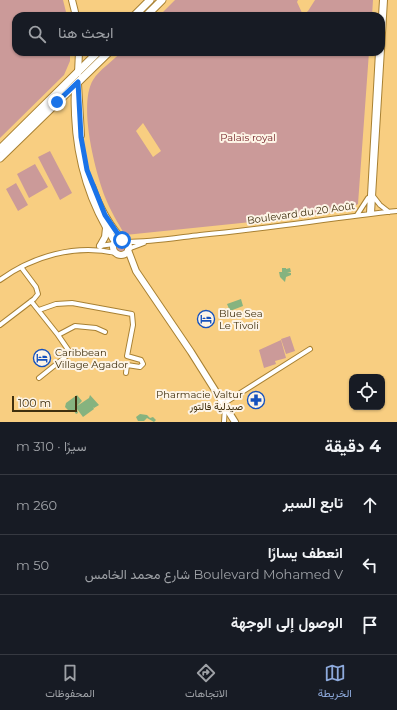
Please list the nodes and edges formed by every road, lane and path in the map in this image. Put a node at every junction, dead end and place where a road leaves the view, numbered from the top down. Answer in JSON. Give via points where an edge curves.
{"nodes":[{"id":1,"x":72,"y":0,"type":"edge"},
{"id":2,"x":150,"y":0,"type":"edge"},
{"id":3,"x":162,"y":0,"type":"edge"},
{"id":4,"x":382,"y":0,"type":"edge"},
{"id":5,"x":385,"y":0,"type":"edge"},
{"id":6,"x":75,"y":12,"type":"edge"},
{"id":7,"x":138,"y":12,"type":"edge"},
{"id":8,"x":150,"y":12,"type":"edge"},
{"id":9,"x":380,"y":12,"type":"edge"},
{"id":10,"x":384,"y":12,"type":"edge"},
{"id":11,"x":79,"y":56,"type":"edge"},
{"id":12,"x":94,"y":56,"type":"edge"},
{"id":13,"x":105,"y":56,"type":"edge"},
{"id":14,"x":378,"y":56,"type":"edge"},
{"id":15,"x":381,"y":56,"type":"edge"},
{"id":16,"x":80,"y":70,"type":"junction"},
{"id":17,"x":78,"y":82,"type":"junction"},
{"id":18,"x":0,"y":149,"type":"edge"},
{"id":19,"x":0,"y":158,"type":"edge"},
{"id":20,"x":371,"y":194,"type":"junction"},
{"id":21,"x":397,"y":211,"type":"edge"},
{"id":22,"x":389,"y":212,"type":"junction"},
{"id":23,"x":370,"y":213,"type":"junction"},
{"id":24,"x":357,"y":215,"type":"junction"},
{"id":25,"x":106,"y":226,"type":"junction"},
{"id":26,"x":125,"y":241,"type":"junction"},
{"id":27,"x":148,"y":242,"type":"junction"},
{"id":28,"x":115,"y":243,"type":"junction"},
{"id":29,"x":100,"y":246,"type":"junction"},
{"id":30,"x":90,"y":248,"type":"junction"},
{"id":31,"x":128,"y":250,"type":"junction"},
{"id":32,"x":117,"y":253,"type":"junction"},
{"id":33,"x":21,"y":267,"type":"junction"},
{"id":34,"x":135,"y":269,"type":"junction"},
{"id":35,"x":0,"y":280,"type":"edge"},
{"id":36,"x":32,"y":301,"type":"junction"},
{"id":37,"x":39,"y":310,"type":"junction"},
{"id":38,"x":0,"y":325,"type":"edge"},
{"id":39,"x":106,"y":332,"type":"dead end"},
{"id":40,"x":58,"y":336,"type":"junction"},
{"id":41,"x":310,"y":349,"type":"dead end"},
{"id":42,"x":126,"y":373,"type":"dead end"},
{"id":43,"x":39,"y":378,"type":"dead end"},
{"id":44,"x":224,"y":405,"type":"junction"},
{"id":45,"x":224,"y":422,"type":"edge"},
{"id":46,"x":234,"y":422,"type":"edge"}],
"edges":[{"from":1,"to":6,"type":"street"},
{"from":2,"to":7,"type":"main road"},
{"from":3,"to":8,"type":"main road"},
{"from":4,"to":9,"type":"street"},
{"from":5,"to":10,"type":"street","name":"Boulevard du 20 Août"},
{"from":11,"to":16,"type":"street"},
{"from":12,"to":16,"type":"main road"},
{"from":13,"to":17,"type":"main road"},
{"from":14,"to":20,"type":"street","name":"Boulevard du 20 Août"},
{"from":15,"to":20,"type":"street","name":"Boulevard du 20 Août"},
{"from":16,"to":17,"type":"street"},
{"from":16,"to":18,"type":"main road"},
{"from":17,"to":19,"type":"main road"},
{"from":17,"to":25,"type":"street","via":[[75,101],[79,153],[89,191]]},
{"from":17,"to":26,"type":"street","via":[[81,137],[87,170],[105,215],[116,233]]},
{"from":20,"to":22,"type":"street"},
{"from":20,"to":23,"type":"street","name":"Boulevard du 20 Août"},
{"from":20,"to":24,"type":"street"},
{"from":21,"to":22,"type":"street"},
{"from":22,"to":23,"type":"street"},
{"from":23,"to":24,"type":"street","name":"Boulevard du 20 Août"},
{"from":24,"to":27,"type":"street","name":"Boulevard du 20 Août"},
{"from":25,"to":28,"type":"street"},
{"from":25,"to":29,"type":"street","via":[[105,237]]},
{"from":26,"to":27,"type":"street","name":"Boulevard du 20 Août"},
{"from":26,"to":28,"type":"street"},
{"from":26,"to":31,"type":"street"},
{"from":27,"to":31,"type":"street","name":"Boulevard du 20 Août"},
{"from":28,"to":29,"type":"street"},
{"from":28,"to":32,"type":"street"},
{"from":29,"to":30,"type":"street"},
{"from":30,"to":32,"type":"street"},
{"from":30,"to":33,"type":"street","via":[[63,252]]},
{"from":31,"to":32,"type":"street","via":[[124,254]]},
{"from":31,"to":34,"type":"street"},
{"from":32,"to":34,"type":"street"},
{"from":33,"to":35,"type":"street"},
{"from":33,"to":36,"type":"street","via":[[38,292]]},
{"from":34,"to":44,"type":"street"},
{"from":36,"to":37,"type":"street"},
{"from":36,"to":38,"type":"street"},
{"from":37,"to":40,"type":"street"},
{"from":37,"to":42,"type":"street","via":[[56,304],[72,303],[132,314],[133,325],[128,356],[141,360],[143,364],[140,367],[127,365]]},
{"from":39,"to":40,"type":"street","via":[[96,328],[75,326]]},
{"from":40,"to":43,"type":"street","via":[[69,351],[68,354]]},
{"from":41,"to":44,"type":"street"},
{"from":44,"to":45,"type":"street"},
{"from":44,"to":46,"type":"street"}]}
